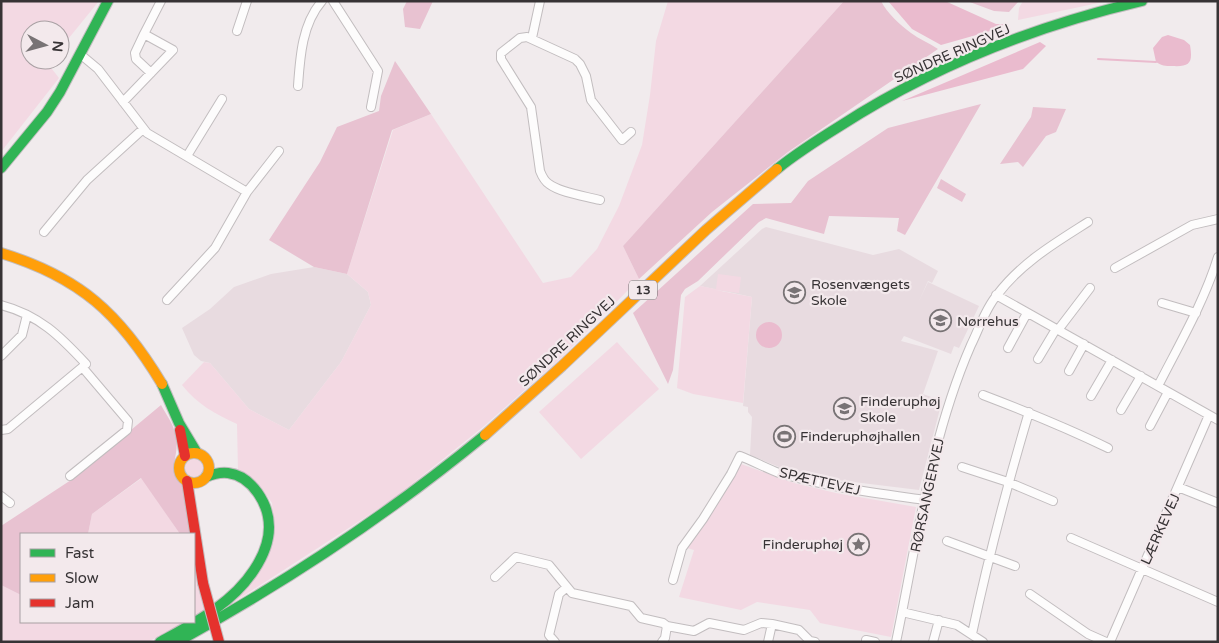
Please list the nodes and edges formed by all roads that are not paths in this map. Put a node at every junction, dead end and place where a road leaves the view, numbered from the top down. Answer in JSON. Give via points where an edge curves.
{"nodes":[{"id":1,"x":108,"y":1,"type":"edge"},
{"id":2,"x":161,"y":1,"type":"edge"},
{"id":3,"x":247,"y":1,"type":"edge"},
{"id":4,"x":322,"y":1,"type":"edge"},
{"id":5,"x":332,"y":1,"type":"edge"},
{"id":6,"x":540,"y":1,"type":"edge"},
{"id":7,"x":1142,"y":1,"type":"edge"},
{"id":8,"x":237,"y":31,"type":"dead end"},
{"id":9,"x":144,"y":34,"type":"junction"},
{"id":10,"x":532,"y":38,"type":"junction"},
{"id":11,"x":80,"y":54,"type":"junction"},
{"id":12,"x":151,"y":74,"type":"junction"},
{"id":13,"x":298,"y":86,"type":"dead end"},
{"id":14,"x":222,"y":99,"type":"dead end"},
{"id":15,"x":123,"y":102,"type":"junction"},
{"id":16,"x":371,"y":107,"type":"dead end"},
{"id":17,"x":143,"y":129,"type":"junction"},
{"id":18,"x":631,"y":132,"type":"dead end"},
{"id":19,"x":279,"y":151,"type":"dead end"},
{"id":20,"x":186,"y":156,"type":"junction"},
{"id":21,"x":1,"y":168,"type":"edge"},
{"id":22,"x":247,"y":192,"type":"junction"},
{"id":23,"x":600,"y":200,"type":"dead end"},
{"id":24,"x":1218,"y":219,"type":"edge"},
{"id":25,"x":1088,"y":222,"type":"dead end"},
{"id":26,"x":44,"y":232,"type":"dead end"},
{"id":27,"x":3,"y":254,"type":"edge"},
{"id":28,"x":1218,"y":257,"type":"edge"},
{"id":29,"x":1115,"y":268,"type":"dead end"},
{"id":30,"x":1090,"y":288,"type":"dead end"},
{"id":31,"x":996,"y":295,"type":"junction"},
{"id":32,"x":167,"y":300,"type":"dead end"},
{"id":33,"x":1162,"y":303,"type":"dead end"},
{"id":34,"x":1,"y":306,"type":"edge"},
{"id":35,"x":1027,"y":313,"type":"junction"},
{"id":36,"x":1196,"y":313,"type":"junction"},
{"id":37,"x":27,"y":315,"type":"junction"},
{"id":38,"x":1057,"y":329,"type":"junction"},
{"id":39,"x":1084,"y":344,"type":"junction"},
{"id":40,"x":1008,"y":348,"type":"dead end"},
{"id":41,"x":1,"y":356,"type":"edge"},
{"id":42,"x":1038,"y":359,"type":"dead end"},
{"id":43,"x":1112,"y":360,"type":"junction"},
{"id":44,"x":83,"y":368,"type":"junction"},
{"id":45,"x":1070,"y":371,"type":"dead end"},
{"id":46,"x":1141,"y":376,"type":"junction"},
{"id":47,"x":1158,"y":386,"type":"junction"},
{"id":48,"x":1168,"y":392,"type":"junction"},
{"id":49,"x":983,"y":395,"type":"dead end"},
{"id":50,"x":1091,"y":396,"type":"dead end"},
{"id":51,"x":1121,"y":410,"type":"dead end"},
{"id":52,"x":1029,"y":412,"type":"junction"},
{"id":53,"x":1209,"y":415,"type":"junction"},
{"id":54,"x":1218,"y":420,"type":"edge"},
{"id":55,"x":179,"y":422,"type":"junction"},
{"id":56,"x":1150,"y":426,"type":"dead end"},
{"id":57,"x":1,"y":430,"type":"edge"},
{"id":58,"x":1108,"y":448,"type":"dead end"},
{"id":59,"x":197,"y":453,"type":"junction"},
{"id":60,"x":185,"y":456,"type":"junction"},
{"id":61,"x":962,"y":467,"type":"dead end"},
{"id":62,"x":70,"y":476,"type":"dead end"},
{"id":63,"x":203,"y":479,"type":"junction"},
{"id":64,"x":187,"y":481,"type":"junction"},
{"id":65,"x":1008,"y":482,"type":"junction"},
{"id":66,"x":1178,"y":487,"type":"junction"},
{"id":67,"x":1,"y":496,"type":"edge"},
{"id":68,"x":924,"y":500,"type":"junction"},
{"id":69,"x":1053,"y":501,"type":"dead end"},
{"id":70,"x":10,"y":503,"type":"dead end"},
{"id":71,"x":1218,"y":503,"type":"edge"},
{"id":72,"x":195,"y":523,"type":"junction"},
{"id":73,"x":1071,"y":538,"type":"dead end"},
{"id":74,"x":947,"y":541,"type":"dead end"},
{"id":75,"x":989,"y":556,"type":"junction"},
{"id":76,"x":1015,"y":566,"type":"dead end"},
{"id":77,"x":1142,"y":570,"type":"junction"},
{"id":78,"x":495,"y":577,"type":"dead end"},
{"id":79,"x":673,"y":580,"type":"dead end"},
{"id":80,"x":567,"y":587,"type":"junction"},
{"id":81,"x":1030,"y":594,"type":"dead end"},
{"id":82,"x":1218,"y":602,"type":"edge"},
{"id":83,"x":902,"y":612,"type":"junction"},
{"id":84,"x":939,"y":620,"type":"junction"},
{"id":85,"x":195,"y":621,"type":"edge"},
{"id":86,"x":192,"y":623,"type":"edge"},
{"id":87,"x":772,"y":624,"type":"junction"},
{"id":88,"x":667,"y":626,"type":"junction"},
{"id":89,"x":972,"y":634,"type":"junction"},
{"id":90,"x":160,"y":642,"type":"edge"},
{"id":91,"x":177,"y":642,"type":"edge"},
{"id":92,"x":219,"y":642,"type":"edge"},
{"id":93,"x":555,"y":642,"type":"edge"},
{"id":94,"x":662,"y":642,"type":"edge"},
{"id":95,"x":768,"y":642,"type":"edge"},
{"id":96,"x":815,"y":642,"type":"edge"},
{"id":97,"x":866,"y":642,"type":"edge"},
{"id":98,"x":875,"y":642,"type":"edge"},
{"id":99,"x":896,"y":642,"type":"edge"},
{"id":100,"x":933,"y":642,"type":"edge"},
{"id":101,"x":984,"y":642,"type":"edge"},
{"id":102,"x":1106,"y":642,"type":"edge"},
{"id":103,"x":1110,"y":642,"type":"edge"}],
"edges":[{"from":1,"to":11,"type":"main road"},
{"from":2,"to":9,"type":"street"},
{"from":3,"to":8,"type":"street"},
{"from":4,"to":13,"type":"street","via":[[308,25],[300,56]]},
{"from":5,"to":16,"type":"street","via":[[378,72]]},
{"from":6,"to":10,"type":"street"},
{"from":7,"to":91,"type":"main road","name":"SØNDRE RINGVEJ","number":"13","via":[[1063,21],[990,48],[915,82],[846,122],[783,164],[727,211],[488,433],[351,536]]},
{"from":9,"to":12,"type":"street","via":[[135,53],[136,59]]},
{"from":9,"to":12,"type":"street","via":[[173,50]]},
{"from":10,"to":18,"type":"street","via":[[575,59],[584,70],[595,108],[622,140]]},
{"from":10,"to":23,"type":"street","via":[[520,38],[501,53],[501,58],[531,107],[540,171],[547,184],[557,189]]},
{"from":11,"to":15,"type":"street","via":[[98,69]]},
{"from":11,"to":21,"type":"main road","via":[[47,112]]},
{"from":12,"to":15,"type":"street"},
{"from":14,"to":20,"type":"street"},
{"from":15,"to":17,"type":"street"},
{"from":17,"to":20,"type":"street"},
{"from":17,"to":26,"type":"street","via":[[87,180]]},
{"from":19,"to":22,"type":"street"},
{"from":20,"to":22,"type":"street"},
{"from":22,"to":32,"type":"street","via":[[215,248]]},
{"from":24,"to":29,"type":"street","via":[[1192,225]]},
{"from":25,"to":31,"type":"street","name":"RØRSANGERVEJ","via":[[1057,240],[1021,268]]},
{"from":27,"to":55,"type":"main road","via":[[28,260],[65,277],[103,306],[144,355]]},
{"from":28,"to":36,"type":"street"},
{"from":30,"to":38,"type":"street"},
{"from":31,"to":35,"type":"street"},
{"from":31,"to":68,"type":"street","name":"RØRSANGERVEJ","via":[[957,378]]},
{"from":33,"to":36,"type":"street"},
{"from":34,"to":37,"type":"street"},
{"from":35,"to":38,"type":"street"},
{"from":35,"to":40,"type":"street"},
{"from":36,"to":47,"type":"street"},
{"from":37,"to":41,"type":"street","via":[[22,334]]},
{"from":37,"to":44,"type":"street","via":[[60,336],[86,364]]},
{"from":38,"to":39,"type":"street"},
{"from":38,"to":42,"type":"street"},
{"from":39,"to":43,"type":"street"},
{"from":39,"to":45,"type":"street"},
{"from":43,"to":46,"type":"street"},
{"from":43,"to":50,"type":"street"},
{"from":44,"to":57,"type":"street","via":[[8,429]]},
{"from":44,"to":62,"type":"street","via":[[128,421],[127,430]]},
{"from":46,"to":47,"type":"street"},
{"from":46,"to":51,"type":"street"},
{"from":47,"to":48,"type":"street"},
{"from":48,"to":53,"type":"street"},
{"from":48,"to":56,"type":"street"},
{"from":49,"to":52,"type":"street"},
{"from":52,"to":58,"type":"street"},
{"from":52,"to":65,"type":"street"},
{"from":53,"to":54,"type":"street"},
{"from":53,"to":66,"type":"street","name":"LÆRKEVEJ"},
{"from":55,"to":59,"type":"main road"},
{"from":55,"to":60,"type":"main road"},
{"from":59,"to":60,"type":"main road"},
{"from":59,"to":63,"type":"main road","via":[[208,464]]},
{"from":60,"to":64,"type":"main road","via":[[179,469]]},
{"from":61,"to":65,"type":"street"},
{"from":63,"to":64,"type":"main road","via":[[194,483]]},
{"from":63,"to":72,"type":"main road"},
{"from":63,"to":85,"type":"main road","via":[[212,473],[226,472],[239,476],[257,490],[269,519],[262,554],[245,582],[231,597]]},
{"from":64,"to":72,"type":"main road"},
{"from":65,"to":69,"type":"street"},
{"from":65,"to":75,"type":"street"},
{"from":66,"to":71,"type":"street"},
{"from":66,"to":77,"type":"street","name":"LÆRKEVEJ"},
{"from":67,"to":70,"type":"street"},
{"from":68,"to":79,"type":"street","name":"SPÆTTEVEJ","via":[[803,479],[740,456],[682,548]]},
{"from":68,"to":83,"type":"street","name":"RØRSANGERVEJ"},
{"from":72,"to":92,"type":"main road","bridge":true,"via":[[203,583]]},
{"from":73,"to":77,"type":"street"},
{"from":74,"to":75,"type":"street"},
{"from":75,"to":76,"type":"street"},
{"from":75,"to":89,"type":"street"},
{"from":77,"to":82,"type":"street"},
{"from":77,"to":103,"type":"street","name":"LÆRKEVEJ"},
{"from":78,"to":80,"type":"street","via":[[516,557],[550,565]]},
{"from":80,"to":88,"type":"street","via":[[572,593],[631,606],[640,618]]},
{"from":80,"to":93,"type":"street","via":[[559,594],[549,635]]},
{"from":81,"to":102,"type":"street","via":[[1088,634]]},
{"from":83,"to":84,"type":"street"},
{"from":83,"to":99,"type":"street","name":"RØRSANGERVEJ"},
{"from":84,"to":89,"type":"street"},
{"from":84,"to":100,"type":"street"},
{"from":86,"to":90,"type":"main road"},
{"from":87,"to":88,"type":"street","via":[[761,623],[744,630],[709,623],[694,631]]},
{"from":87,"to":95,"type":"street"},
{"from":87,"to":96,"type":"street","via":[[799,630]]},
{"from":88,"to":94,"type":"street"},
{"from":89,"to":101,"type":"street"},
{"from":97,"to":98,"type":"street"}]}
